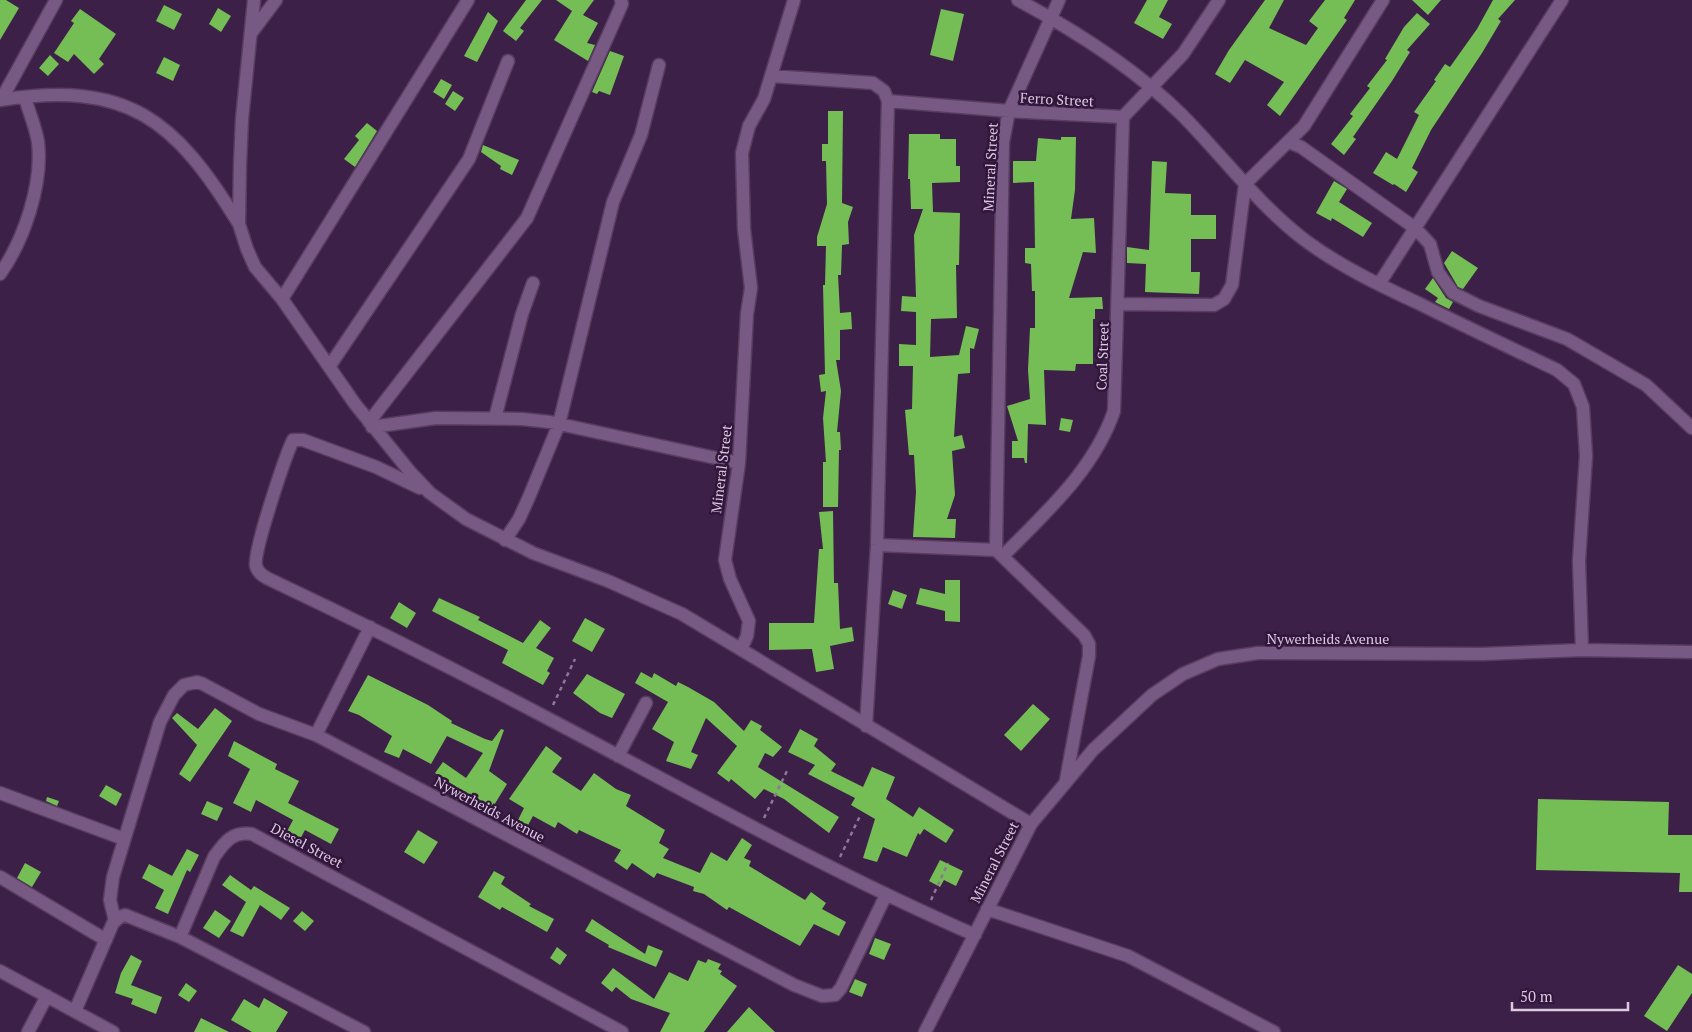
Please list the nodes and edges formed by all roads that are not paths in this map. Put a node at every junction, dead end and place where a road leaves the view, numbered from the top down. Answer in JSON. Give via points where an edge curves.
{"nodes":[{"id":1,"x":56,"y":0,"type":"edge"},
{"id":2,"x":254,"y":0,"type":"edge"},
{"id":3,"x":276,"y":0,"type":"edge"},
{"id":4,"x":468,"y":0,"type":"edge"},
{"id":5,"x":621,"y":0,"type":"edge"},
{"id":6,"x":794,"y":0,"type":"edge"},
{"id":7,"x":1018,"y":0,"type":"edge"},
{"id":8,"x":1059,"y":0,"type":"edge"},
{"id":9,"x":1219,"y":0,"type":"edge"},
{"id":10,"x":1383,"y":0,"type":"edge"},
{"id":11,"x":1562,"y":0,"type":"edge"},
{"id":12,"x":1050,"y":17,"type":"junction"},
{"id":13,"x":251,"y":32,"type":"junction"},
{"id":14,"x":508,"y":62,"type":"dead end"},
{"id":15,"x":658,"y":65,"type":"dead end"},
{"id":16,"x":771,"y":76,"type":"junction"},
{"id":17,"x":1151,"y":87,"type":"junction"},
{"id":18,"x":24,"y":98,"type":"junction"},
{"id":19,"x":1,"y":100,"type":"edge"},
{"id":20,"x":888,"y":101,"type":"junction"},
{"id":21,"x":1009,"y":111,"type":"junction"},
{"id":22,"x":1123,"y":117,"type":"junction"},
{"id":23,"x":1289,"y":142,"type":"junction"},
{"id":24,"x":1241,"y":180,"type":"junction"},
{"id":25,"x":239,"y":224,"type":"junction"},
{"id":26,"x":1415,"y":228,"type":"junction"},
{"id":27,"x":0,"y":274,"type":"edge"},
{"id":28,"x":533,"y":283,"type":"dead end"},
{"id":29,"x":1379,"y":284,"type":"junction"},
{"id":30,"x":282,"y":298,"type":"junction"},
{"id":31,"x":1118,"y":304,"type":"junction"},
{"id":32,"x":329,"y":367,"type":"junction"},
{"id":33,"x":495,"y":418,"type":"junction"},
{"id":34,"x":371,"y":424,"type":"junction"},
{"id":35,"x":559,"y":424,"type":"junction"},
{"id":36,"x":1692,"y":428,"type":"edge"},
{"id":37,"x":739,"y":463,"type":"junction"},
{"id":38,"x":430,"y":493,"type":"junction"},
{"id":39,"x":505,"y":540,"type":"junction"},
{"id":40,"x":877,"y":545,"type":"junction"},
{"id":41,"x":999,"y":553,"type":"junction"},
{"id":42,"x":370,"y":627,"type":"junction"},
{"id":43,"x":741,"y":649,"type":"junction"},
{"id":44,"x":1582,"y":650,"type":"junction"},
{"id":45,"x":1692,"y":652,"type":"edge"},
{"id":46,"x":646,"y":703,"type":"dead end"},
{"id":47,"x":866,"y":726,"type":"junction"},
{"id":48,"x":316,"y":735,"type":"junction"},
{"id":49,"x":618,"y":756,"type":"junction"},
{"id":50,"x":1066,"y":780,"type":"junction"},
{"id":51,"x":0,"y":792,"type":"edge"},
{"id":52,"x":1031,"y":824,"type":"junction"},
{"id":53,"x":124,"y":839,"type":"junction"},
{"id":54,"x":0,"y":877,"type":"edge"},
{"id":55,"x":886,"y":895,"type":"junction"},
{"id":56,"x":987,"y":909,"type":"junction"},
{"id":57,"x":115,"y":921,"type":"junction"},
{"id":58,"x":975,"y":935,"type":"junction"},
{"id":59,"x":180,"y":937,"type":"junction"},
{"id":60,"x":106,"y":940,"type":"junction"},
{"id":61,"x":0,"y":971,"type":"edge"},
{"id":62,"x":47,"y":996,"type":"junction"},
{"id":63,"x":75,"y":1011,"type":"junction"},
{"id":64,"x":28,"y":1032,"type":"edge"},
{"id":65,"x":114,"y":1032,"type":"edge"},
{"id":66,"x":364,"y":1032,"type":"edge"},
{"id":67,"x":622,"y":1032,"type":"edge"},
{"id":68,"x":925,"y":1032,"type":"edge"},
{"id":69,"x":1274,"y":1032,"type":"edge"}],
"edges":[{"from":1,"to":19,"type":"street"},
{"from":2,"to":13,"type":"street"},
{"from":3,"to":13,"type":"street"},
{"from":4,"to":30,"type":"street"},
{"from":5,"to":34,"type":"street","via":[[622,4],[527,218]]},
{"from":6,"to":16,"type":"street","name":"Mineral Street"},
{"from":7,"to":12,"type":"street"},
{"from":8,"to":12,"type":"street","name":"Ferro Street"},
{"from":9,"to":17,"type":"street","via":[[1183,54]]},
{"from":10,"to":23,"type":"street","via":[[1304,126]]},
{"from":11,"to":26,"type":"street"},
{"from":12,"to":17,"type":"street"},
{"from":12,"to":21,"type":"street","name":"Ferro Street"},
{"from":13,"to":25,"type":"street","via":[[242,119]]},
{"from":14,"to":32,"type":"street","via":[[469,159]]},
{"from":15,"to":35,"type":"street","via":[[641,135],[613,202]]},
{"from":16,"to":20,"type":"street","via":[[873,83],[884,91]]},
{"from":16,"to":37,"type":"street","name":"Mineral Street","via":[[747,133],[742,154],[744,229],[751,288]]},
{"from":17,"to":22,"type":"street"},
{"from":17,"to":24,"type":"street","via":[[1182,115]]},
{"from":18,"to":19,"type":"street"},
{"from":18,"to":25,"type":"street","via":[[81,95],[105,99],[143,113],[197,162]]},
{"from":18,"to":27,"type":"street","via":[[38,140],[37,185],[18,239]]},
{"from":20,"to":21,"type":"street","name":"Mineral Street"},
{"from":20,"to":40,"type":"street"},
{"from":21,"to":22,"type":"street","name":"Ferro Street"},
{"from":21,"to":41,"type":"street","name":"Mineral Street","via":[[1003,142]]},
{"from":22,"to":31,"type":"street","name":"Coal Street"},
{"from":23,"to":24,"type":"street"},
{"from":23,"to":26,"type":"street","via":[[1301,147]]},
{"from":24,"to":29,"type":"street","via":[[1306,241]]},
{"from":24,"to":31,"type":"street","via":[[1232,285],[1224,299],[1214,305]]},
{"from":25,"to":30,"type":"street","via":[[255,267]]},
{"from":26,"to":29,"type":"street"},
{"from":26,"to":36,"type":"street","via":[[1430,244],[1438,272],[1453,293],[1567,339],[1646,385]]},
{"from":28,"to":33,"type":"street"},
{"from":29,"to":44,"type":"street","via":[[1557,370],[1579,392],[1586,448],[1579,532]]},
{"from":30,"to":32,"type":"street"},
{"from":31,"to":41,"type":"street","name":"Coal Street","via":[[1116,401],[1108,429],[1068,488]]},
{"from":32,"to":34,"type":"street"},
{"from":33,"to":34,"type":"street","via":[[436,418]]},
{"from":33,"to":35,"type":"street"},
{"from":34,"to":38,"type":"street","via":[[392,453]]},
{"from":35,"to":37,"type":"street"},
{"from":35,"to":39,"type":"street","via":[[519,519]]},
{"from":37,"to":43,"type":"street","name":"Mineral Street","via":[[725,560],[749,621]]},
{"from":38,"to":39,"type":"street"},
{"from":38,"to":42,"type":"street","via":[[376,466],[303,440],[293,440],[259,546],[256,566],[265,577]]},
{"from":39,"to":43,"type":"street","via":[[657,602]]},
{"from":40,"to":41,"type":"street"},
{"from":40,"to":47,"type":"street"},
{"from":41,"to":50,"type":"street","via":[[1084,635],[1089,644]]},
{"from":42,"to":48,"type":"street"},
{"from":42,"to":49,"type":"street"},
{"from":43,"to":47,"type":"street","name":"Mineral Street"},
{"from":44,"to":45,"type":"street","name":"Nywerheids Avenue"},
{"from":44,"to":50,"type":"street","name":"Nywerheids Avenue","via":[[1483,654],[1258,653],[1218,659],[1183,674],[1152,695]]},
{"from":46,"to":49,"type":"street"},
{"from":47,"to":52,"type":"street","name":"Mineral Street"},
{"from":48,"to":53,"type":"street","via":[[259,714],[203,684],[191,682],[184,685],[174,695],[160,722]]},
{"from":48,"to":55,"type":"street","name":"Nywerheids Avenue","via":[[794,985],[822,996],[834,995],[841,988]]},
{"from":49,"to":55,"type":"street"},
{"from":50,"to":52,"type":"street","name":"Nywerheids Avenue"},
{"from":51,"to":53,"type":"street"},
{"from":52,"to":56,"type":"street","name":"Mineral Street"},
{"from":53,"to":57,"type":"street","via":[[111,888]]},
{"from":54,"to":60,"type":"street"},
{"from":55,"to":58,"type":"street"},
{"from":56,"to":58,"type":"street","name":"Mineral Street"},
{"from":56,"to":69,"type":"street","via":[[1128,956]]},
{"from":57,"to":59,"type":"street","via":[[122,915],[129,916]]},
{"from":57,"to":60,"type":"street"},
{"from":58,"to":68,"type":"street","name":"Mineral Street"},
{"from":59,"to":66,"type":"street"},
{"from":59,"to":67,"type":"street","name":"Diesel Street","via":[[214,857],[233,836],[252,834]]},
{"from":60,"to":63,"type":"street"},
{"from":61,"to":62,"type":"street"},
{"from":62,"to":63,"type":"street"},
{"from":62,"to":64,"type":"street"},
{"from":63,"to":65,"type":"street"}]}
